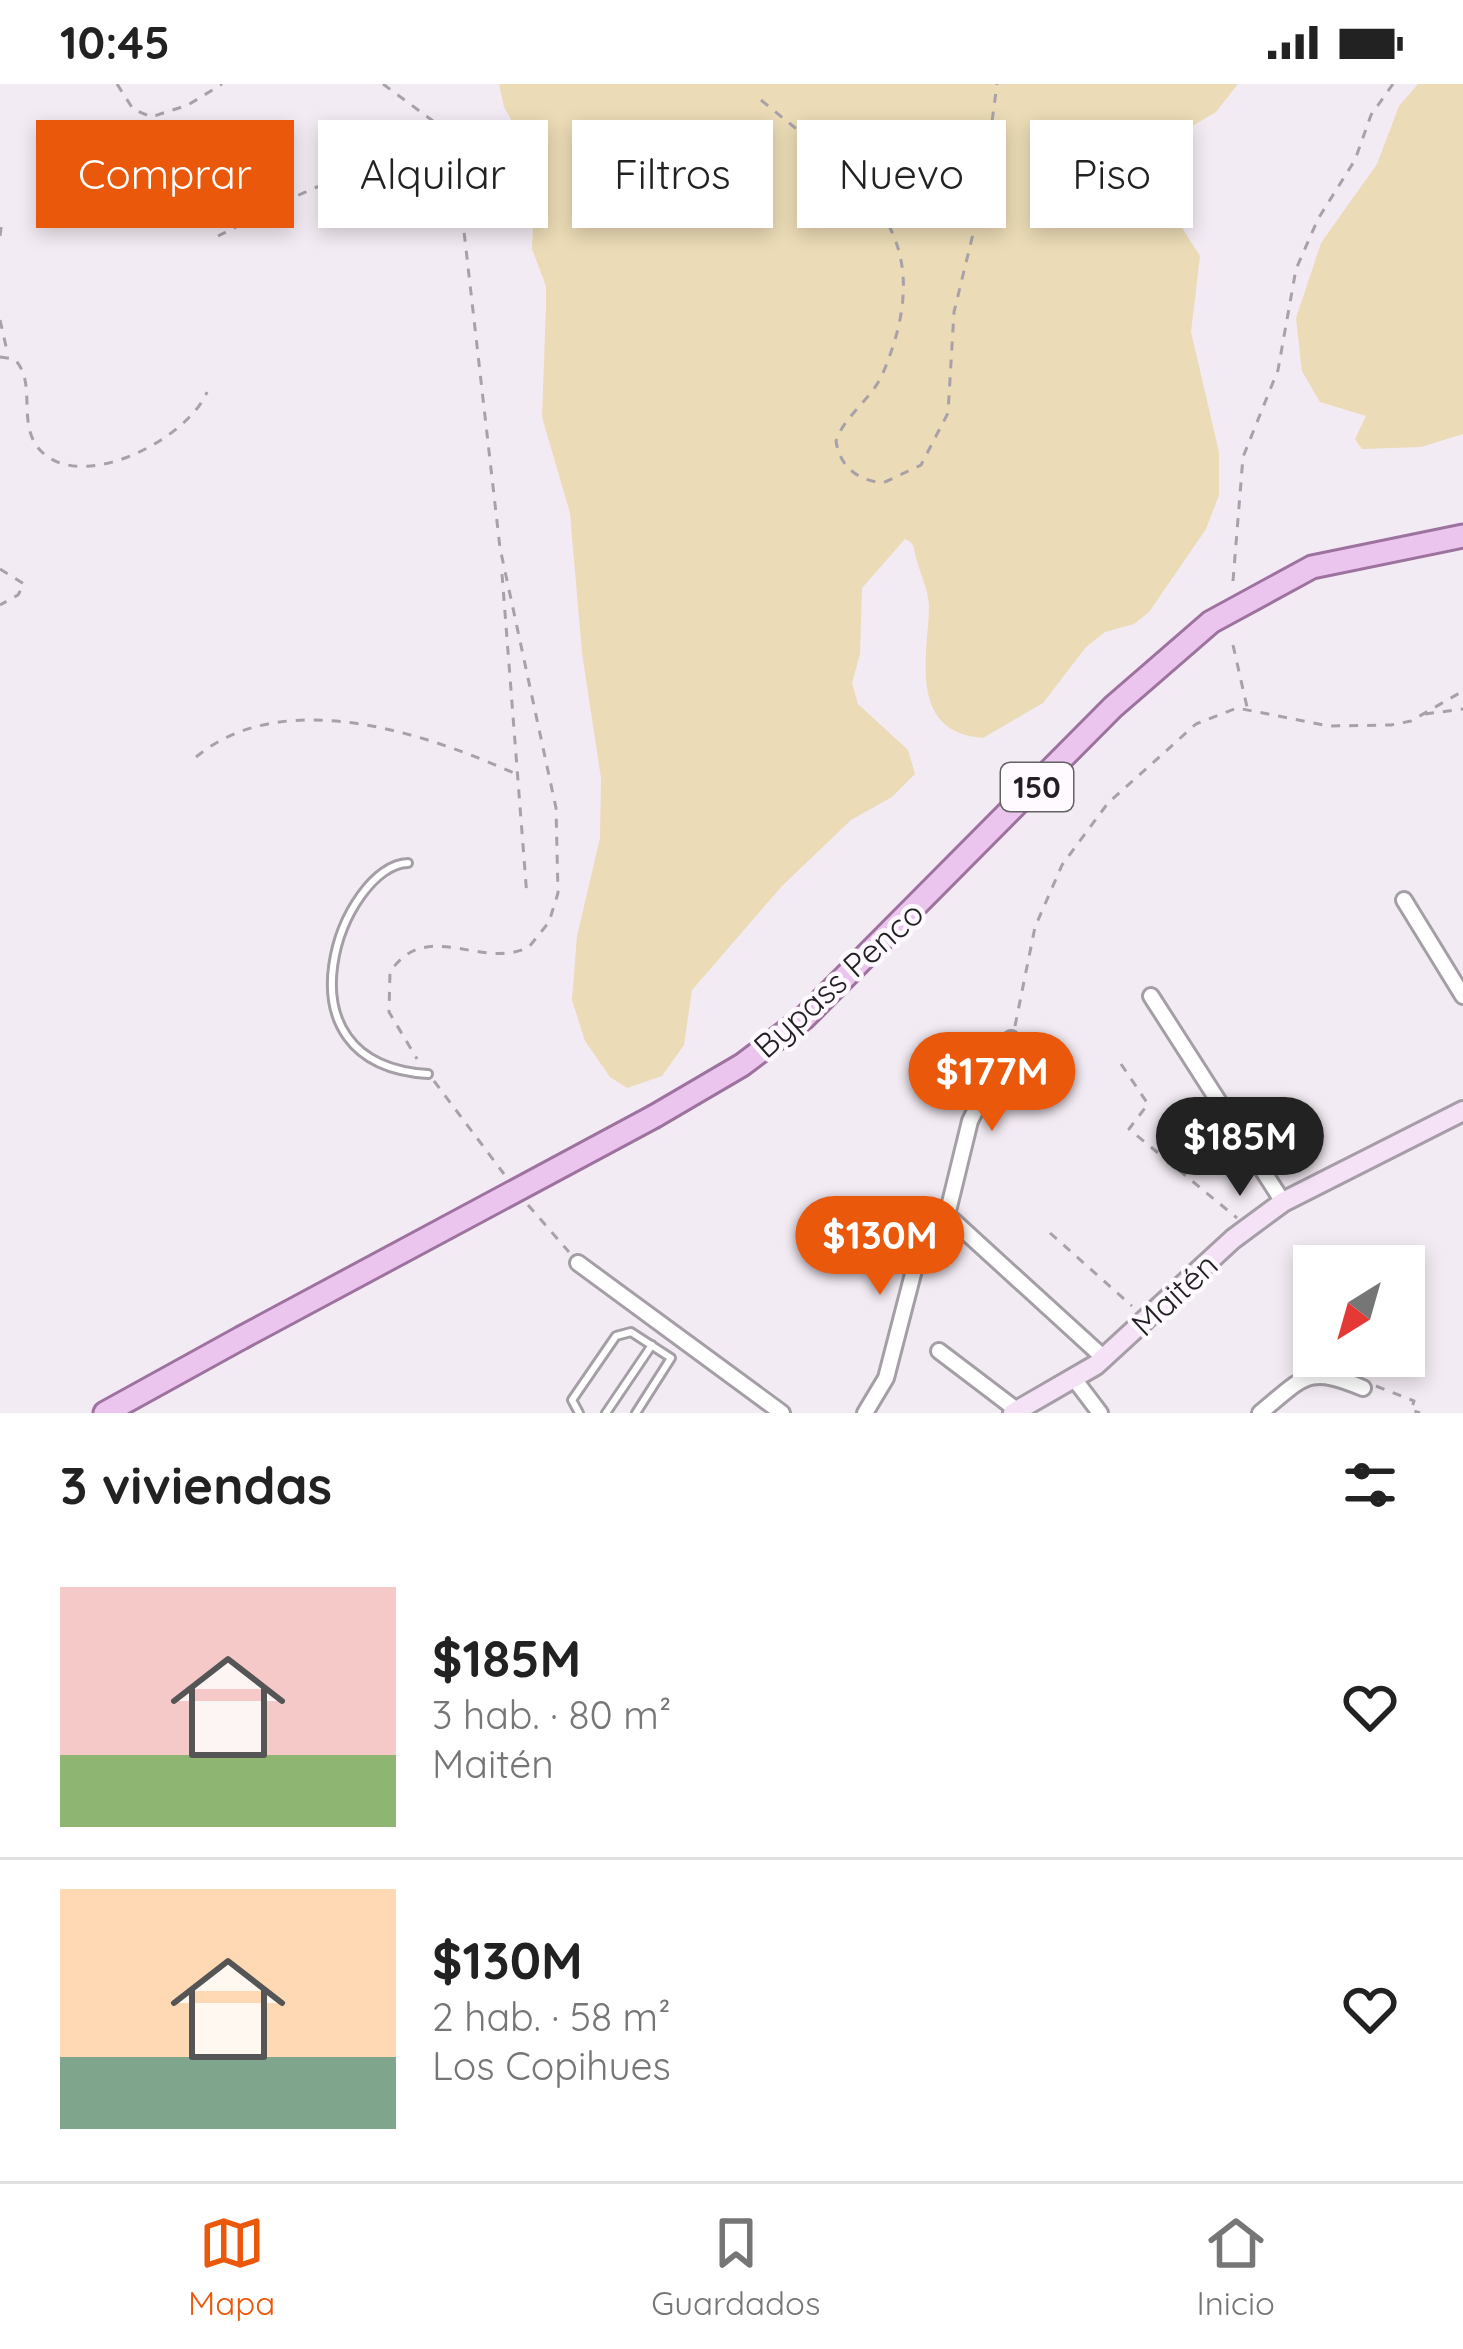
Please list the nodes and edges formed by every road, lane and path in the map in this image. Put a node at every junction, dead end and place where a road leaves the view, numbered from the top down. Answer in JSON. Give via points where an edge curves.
{"nodes":[{"id":1,"x":117,"y":84,"type":"edge"},
{"id":2,"x":222,"y":84,"type":"edge"},
{"id":3,"x":383,"y":84,"type":"edge"},
{"id":4,"x":997,"y":84,"type":"edge"},
{"id":5,"x":1393,"y":84,"type":"edge"},
{"id":6,"x":761,"y":100,"type":"dead end"},
{"id":7,"x":427,"y":120,"type":"edge"},
{"id":8,"x":318,"y":190,"type":"edge"},
{"id":9,"x":2,"y":221,"type":"edge"},
{"id":10,"x":466,"y":228,"type":"edge"},
{"id":11,"x":0,"y":236,"type":"edge"},
{"id":12,"x":218,"y":236,"type":"dead end"},
{"id":13,"x":0,"y":320,"type":"edge"},
{"id":14,"x":0,"y":357,"type":"edge"},
{"id":15,"x":9,"y":357,"type":"junction"},
{"id":16,"x":207,"y":392,"type":"dead end"},
{"id":17,"x":1462,"y":536,"type":"edge"},
{"id":18,"x":500,"y":548,"type":"junction"},
{"id":19,"x":0,"y":569,"type":"edge"},
{"id":20,"x":1233,"y":581,"type":"dead end"},
{"id":21,"x":0,"y":605,"type":"edge"},
{"id":22,"x":1233,"y":645,"type":"dead end"},
{"id":23,"x":1463,"y":691,"type":"edge"},
{"id":24,"x":1247,"y":709,"type":"junction"},
{"id":25,"x":1463,"y":709,"type":"edge"},
{"id":26,"x":1423,"y":715,"type":"junction"},
{"id":27,"x":196,"y":757,"type":"dead end"},
{"id":28,"x":518,"y":775,"type":"junction"},
{"id":29,"x":408,"y":863,"type":"dead end"},
{"id":30,"x":527,"y":897,"type":"dead end"},
{"id":31,"x":1404,"y":901,"type":"dead end"},
{"id":32,"x":1151,"y":996,"type":"dead end"},
{"id":33,"x":1463,"y":996,"type":"edge"},
{"id":34,"x":1010,"y":1039,"type":"joint"},
{"id":35,"x":1121,"y":1064,"type":"dead end"},
{"id":36,"x":428,"y":1074,"type":"junction"},
{"id":37,"x":1463,"y":1111,"type":"edge"},
{"id":38,"x":507,"y":1178,"type":"dead end"},
{"id":39,"x":518,"y":1192,"type":"dead end"},
{"id":40,"x":1283,"y":1202,"type":"junction"},
{"id":41,"x":946,"y":1214,"type":"junction"},
{"id":42,"x":1247,"y":1227,"type":"junction"},
{"id":43,"x":1049,"y":1233,"type":"dead end"},
{"id":44,"x":578,"y":1263,"type":"joint"},
{"id":45,"x":1147,"y":1319,"type":"junction"},
{"id":46,"x":652,"y":1345,"type":"junction"},
{"id":47,"x":939,"y":1351,"type":"dead end"},
{"id":48,"x":1105,"y":1359,"type":"junction"},
{"id":49,"x":1075,"y":1380,"type":"junction"},
{"id":50,"x":1364,"y":1388,"type":"joint"},
{"id":51,"x":1016,"y":1412,"type":"edge"},
{"id":52,"x":105,"y":1413,"type":"edge"},
{"id":53,"x":579,"y":1413,"type":"edge"},
{"id":54,"x":606,"y":1413,"type":"edge"},
{"id":55,"x":635,"y":1413,"type":"edge"},
{"id":56,"x":782,"y":1413,"type":"edge"},
{"id":57,"x":865,"y":1413,"type":"edge"},
{"id":58,"x":1100,"y":1413,"type":"edge"},
{"id":59,"x":1260,"y":1413,"type":"edge"},
{"id":60,"x":1420,"y":1413,"type":"edge"}],
"edges":[{"from":1,"to":2,"type":"path","via":[[134,109],[157,117]]},
{"from":3,"to":7,"type":"path"},
{"from":4,"to":6,"type":"path","via":[[982,197],[954,312],[948,413],[921,465],[883,483],[853,472],[836,441],[873,393],[893,342],[894,237],[857,177]]},
{"from":5,"to":20,"type":"path","via":[[1296,268],[1278,370],[1244,457]]},
{"from":8,"to":12,"type":"path"},
{"from":9,"to":11,"type":"path"},
{"from":10,"to":18,"type":"path"},
{"from":13,"to":15,"type":"path"},
{"from":14,"to":15,"type":"path"},
{"from":15,"to":16,"type":"path","via":[[24,372],[31,436],[64,464],[164,442],[191,420]]},
{"from":17,"to":52,"type":"main road","name":"Bypass Penco","number":"150","bridge":true,"via":[[1312,567],[1211,622],[1113,707],[804,1018],[742,1065]]},
{"from":18,"to":28,"type":"path"},
{"from":18,"to":36,"type":"path","via":[[552,781],[558,893],[543,932],[522,950],[499,955],[440,943],[394,964],[386,980],[389,1012]]},
{"from":19,"to":21,"type":"path","via":[[24,584]]},
{"from":22,"to":24,"type":"path"},
{"from":23,"to":26,"type":"path"},
{"from":24,"to":26,"type":"path","via":[[1349,728]]},
{"from":24,"to":34,"type":"path","via":[[1216,712],[1180,736],[1076,843],[1035,927]]},
{"from":25,"to":26,"type":"path"},
{"from":27,"to":28,"type":"path","via":[[251,727],[326,723],[416,737]]},
{"from":28,"to":30,"type":"path"},
{"from":29,"to":36,"type":"lane","via":[[384,869],[358,903],[339,944],[332,990],[352,1046],[383,1066]]},
{"from":31,"to":33,"type":"street"},
{"from":32,"to":40,"type":"street"},
{"from":34,"to":41,"type":"street","via":[[963,1140]]},
{"from":35,"to":42,"type":"path","via":[[1148,1104],[1129,1129]]},
{"from":36,"to":38,"type":"path"},
{"from":37,"to":40,"type":"main road","name":"Maitén"},
{"from":39,"to":44,"type":"path"},
{"from":40,"to":42,"type":"main road","name":"Maitén"},
{"from":41,"to":48,"type":"street"},
{"from":41,"to":57,"type":"street","via":[[914,1270],[890,1368]]},
{"from":42,"to":45,"type":"main road","name":"Maitén"},
{"from":43,"to":45,"type":"path"},
{"from":44,"to":56,"type":"street"},
{"from":45,"to":48,"type":"main road","name":"Maitén"},
{"from":46,"to":53,"type":"lane","via":[[631,1332],[616,1336],[572,1400]]},
{"from":46,"to":54,"type":"lane"},
{"from":46,"to":55,"type":"lane","via":[[671,1360]]},
{"from":47,"to":51,"type":"street"},
{"from":48,"to":49,"type":"main road","name":"Maitén"},
{"from":49,"to":51,"type":"main road","name":"Maitén"},
{"from":49,"to":58,"type":"street"},
{"from":50,"to":59,"type":"street","via":[[1310,1373]]},
{"from":50,"to":60,"type":"path","via":[[1414,1401]]}]}
